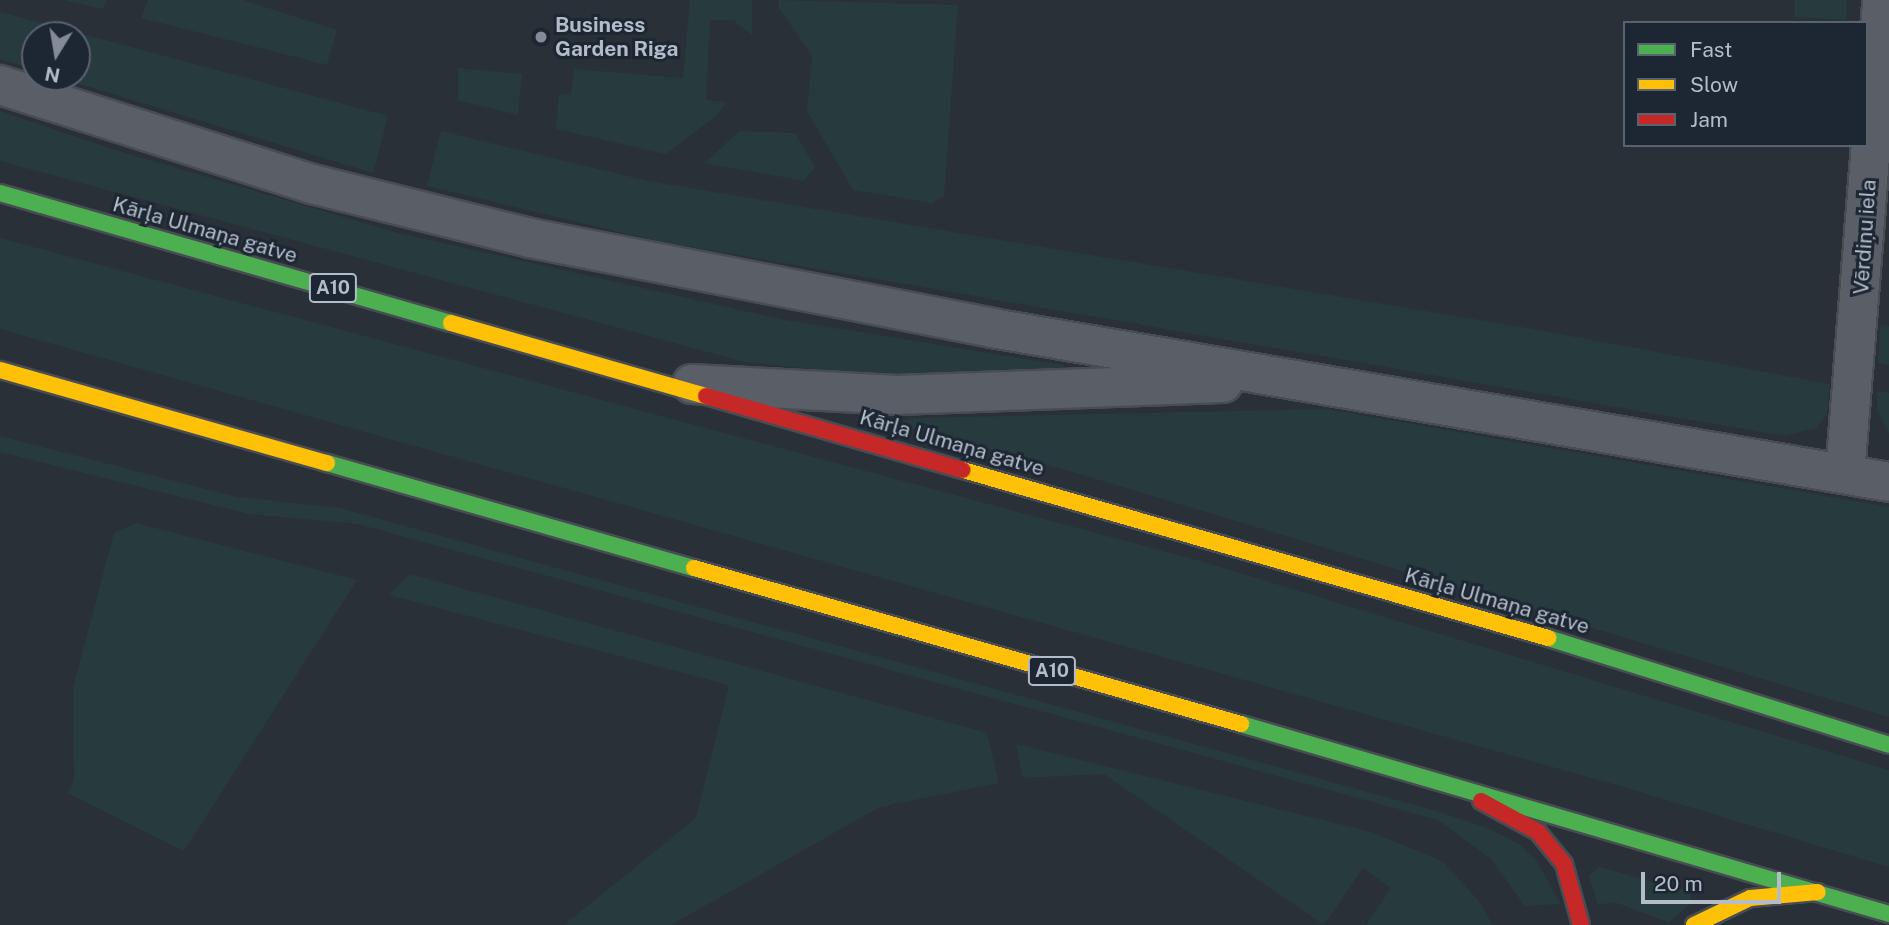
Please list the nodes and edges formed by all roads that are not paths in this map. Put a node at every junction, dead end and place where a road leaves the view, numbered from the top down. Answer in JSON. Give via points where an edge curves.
{"nodes":[{"id":1,"x":1882,"y":0,"type":"edge"},
{"id":2,"x":0,"y":85,"type":"edge"},
{"id":3,"x":0,"y":193,"type":"edge"},
{"id":4,"x":0,"y":370,"type":"edge"},
{"id":5,"x":1309,"y":380,"type":"junction"},
{"id":6,"x":666,"y":383,"type":"junction"},
{"id":7,"x":1845,"y":474,"type":"junction"},
{"id":8,"x":1889,"y":482,"type":"edge"},
{"id":9,"x":1889,"y":745,"type":"edge"},
{"id":10,"x":1451,"y":786,"type":"junction"},
{"id":11,"x":1818,"y":892,"type":"junction"},
{"id":12,"x":1889,"y":914,"type":"edge"},
{"id":13,"x":1581,"y":925,"type":"edge"},
{"id":14,"x":1694,"y":925,"type":"edge"}],
"edges":[{"from":1,"to":7,"type":"street","name":"Vērdiņu iela"},
{"from":2,"to":5,"type":"street","via":[[312,184],[530,238],[992,328]]},
{"from":3,"to":6,"type":"main road","name":"Kārļa Ulmaņa gatve","number":"A10"},
{"from":4,"to":10,"type":"main road","number":"A10"},
{"from":5,"to":6,"type":"street","via":[[897,395]]},
{"from":5,"to":7,"type":"street"},
{"from":6,"to":9,"type":"main road","name":"Kārļa Ulmaņa gatve","number":"A10","via":[[1621,659]]},
{"from":7,"to":8,"type":"street"},
{"from":10,"to":11,"type":"main road","number":"A10"},
{"from":10,"to":13,"type":"main road","via":[[1538,832],[1564,864]]},
{"from":11,"to":12,"type":"main road","number":"A10"},
{"from":11,"to":14,"type":"main road","via":[[1749,898]]}]}
